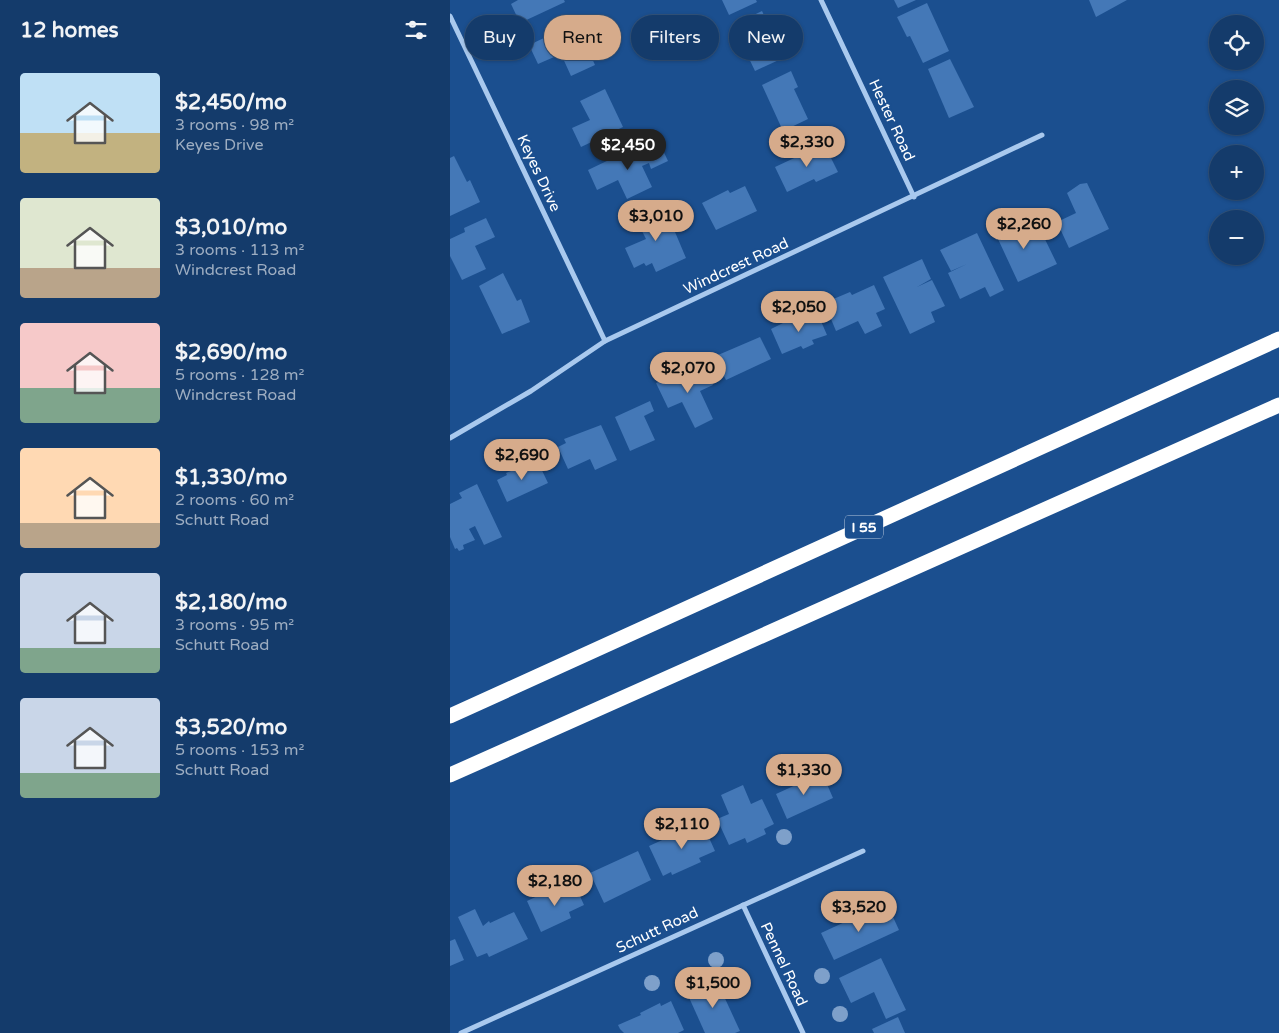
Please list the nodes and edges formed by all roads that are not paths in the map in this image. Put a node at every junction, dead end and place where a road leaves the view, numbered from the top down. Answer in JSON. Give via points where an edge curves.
{"nodes":[{"id":1,"x":821,"y":0,"type":"edge"},
{"id":2,"x":450,"y":16,"type":"edge"},
{"id":3,"x":1042,"y":136,"type":"dead end"},
{"id":4,"x":914,"y":197,"type":"junction"},
{"id":5,"x":1279,"y":339,"type":"edge"},
{"id":6,"x":605,"y":341,"type":"junction"},
{"id":7,"x":1279,"y":405,"type":"edge"},
{"id":8,"x":450,"y":438,"type":"edge"},
{"id":9,"x":450,"y":716,"type":"edge"},
{"id":10,"x":450,"y":775,"type":"edge"},
{"id":11,"x":862,"y":851,"type":"dead end"},
{"id":12,"x":743,"y":905,"type":"junction"},
{"id":13,"x":461,"y":1033,"type":"edge"},
{"id":14,"x":803,"y":1033,"type":"edge"}],
"edges":[{"from":1,"to":4,"type":"street","name":"Hester Road"},
{"from":2,"to":6,"type":"street","name":"Keyes Drive"},
{"from":3,"to":4,"type":"street","name":"Windcrest Road"},
{"from":4,"to":6,"type":"street","name":"Windcrest Road"},
{"from":5,"to":9,"type":"highway","number":"I 55"},
{"from":6,"to":8,"type":"street","name":"Windcrest Road","via":[[532,391]]},
{"from":7,"to":10,"type":"highway"},
{"from":11,"to":12,"type":"street","name":"Schutt Road"},
{"from":12,"to":13,"type":"street","name":"Schutt Road"},
{"from":12,"to":14,"type":"street","name":"Pennel Road"}]}
